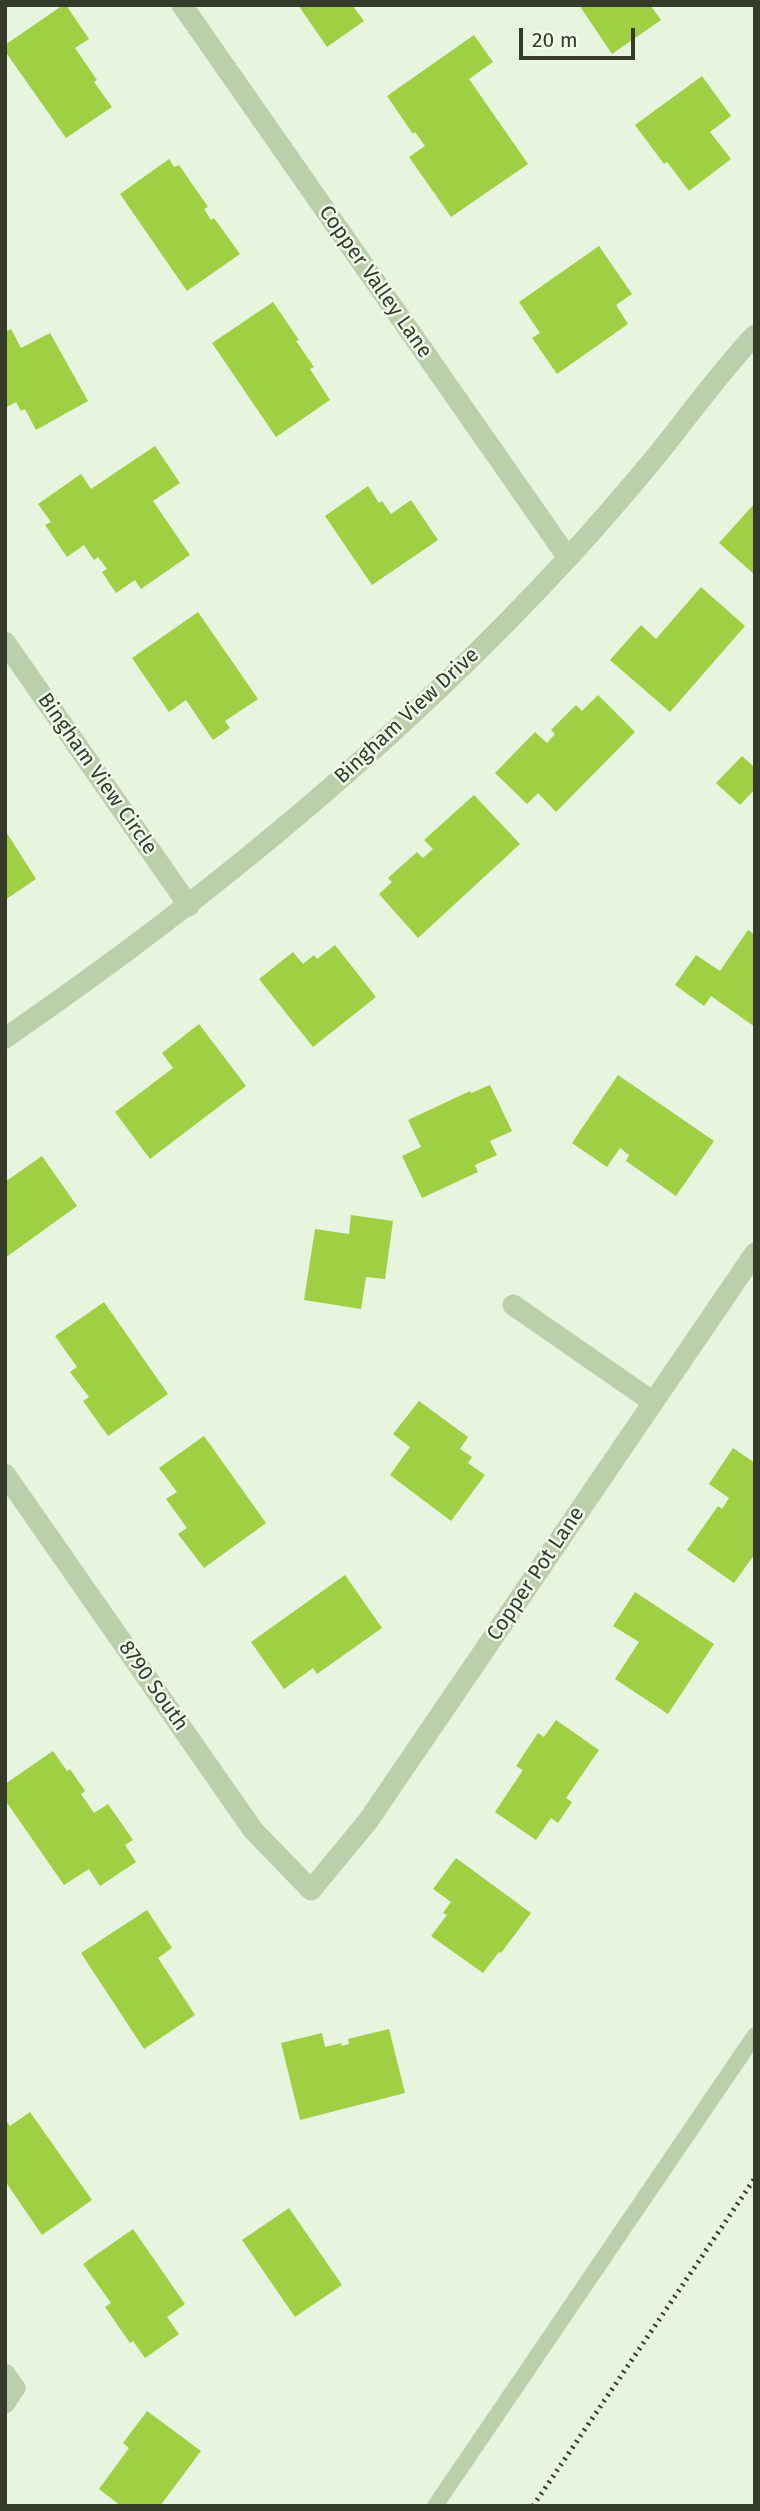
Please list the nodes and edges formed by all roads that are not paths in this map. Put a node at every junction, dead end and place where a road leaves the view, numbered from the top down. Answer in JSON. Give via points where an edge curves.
{"nodes":[{"id":1,"x":182,"y":5,"type":"edge"},
{"id":2,"x":755,"y":335,"type":"edge"},
{"id":3,"x":568,"y":558,"type":"junction"},
{"id":4,"x":5,"y":642,"type":"edge"},
{"id":5,"x":189,"y":906,"type":"junction"},
{"id":6,"x":5,"y":1038,"type":"edge"},
{"id":7,"x":755,"y":1253,"type":"edge"},
{"id":8,"x":513,"y":1305,"type":"dead end"},
{"id":9,"x":653,"y":1402,"type":"junction"},
{"id":10,"x":5,"y":1474,"type":"edge"},
{"id":11,"x":311,"y":1890,"type":"joint"},
{"id":12,"x":755,"y":2035,"type":"edge"},
{"id":13,"x":435,"y":2506,"type":"edge"}],
"edges":[{"from":1,"to":3,"type":"street","name":"Copper Valley Lane"},
{"from":2,"to":3,"type":"street","name":"Bingham View Drive"},
{"from":3,"to":5,"type":"street","name":"Bingham View Drive","via":[[416,712],[301,815]]},
{"from":4,"to":5,"type":"street","name":"Bingham View Circle"},
{"from":5,"to":6,"type":"street","name":"Bingham View Drive"},
{"from":7,"to":9,"type":"street","name":"Copper Pot Lane"},
{"from":8,"to":9,"type":"street"},
{"from":9,"to":11,"type":"street","name":"Copper Pot Lane","via":[[368,1821]]},
{"from":10,"to":11,"type":"street","name":"8790 South","via":[[253,1830]]},
{"from":12,"to":13,"type":"lane"}]}
